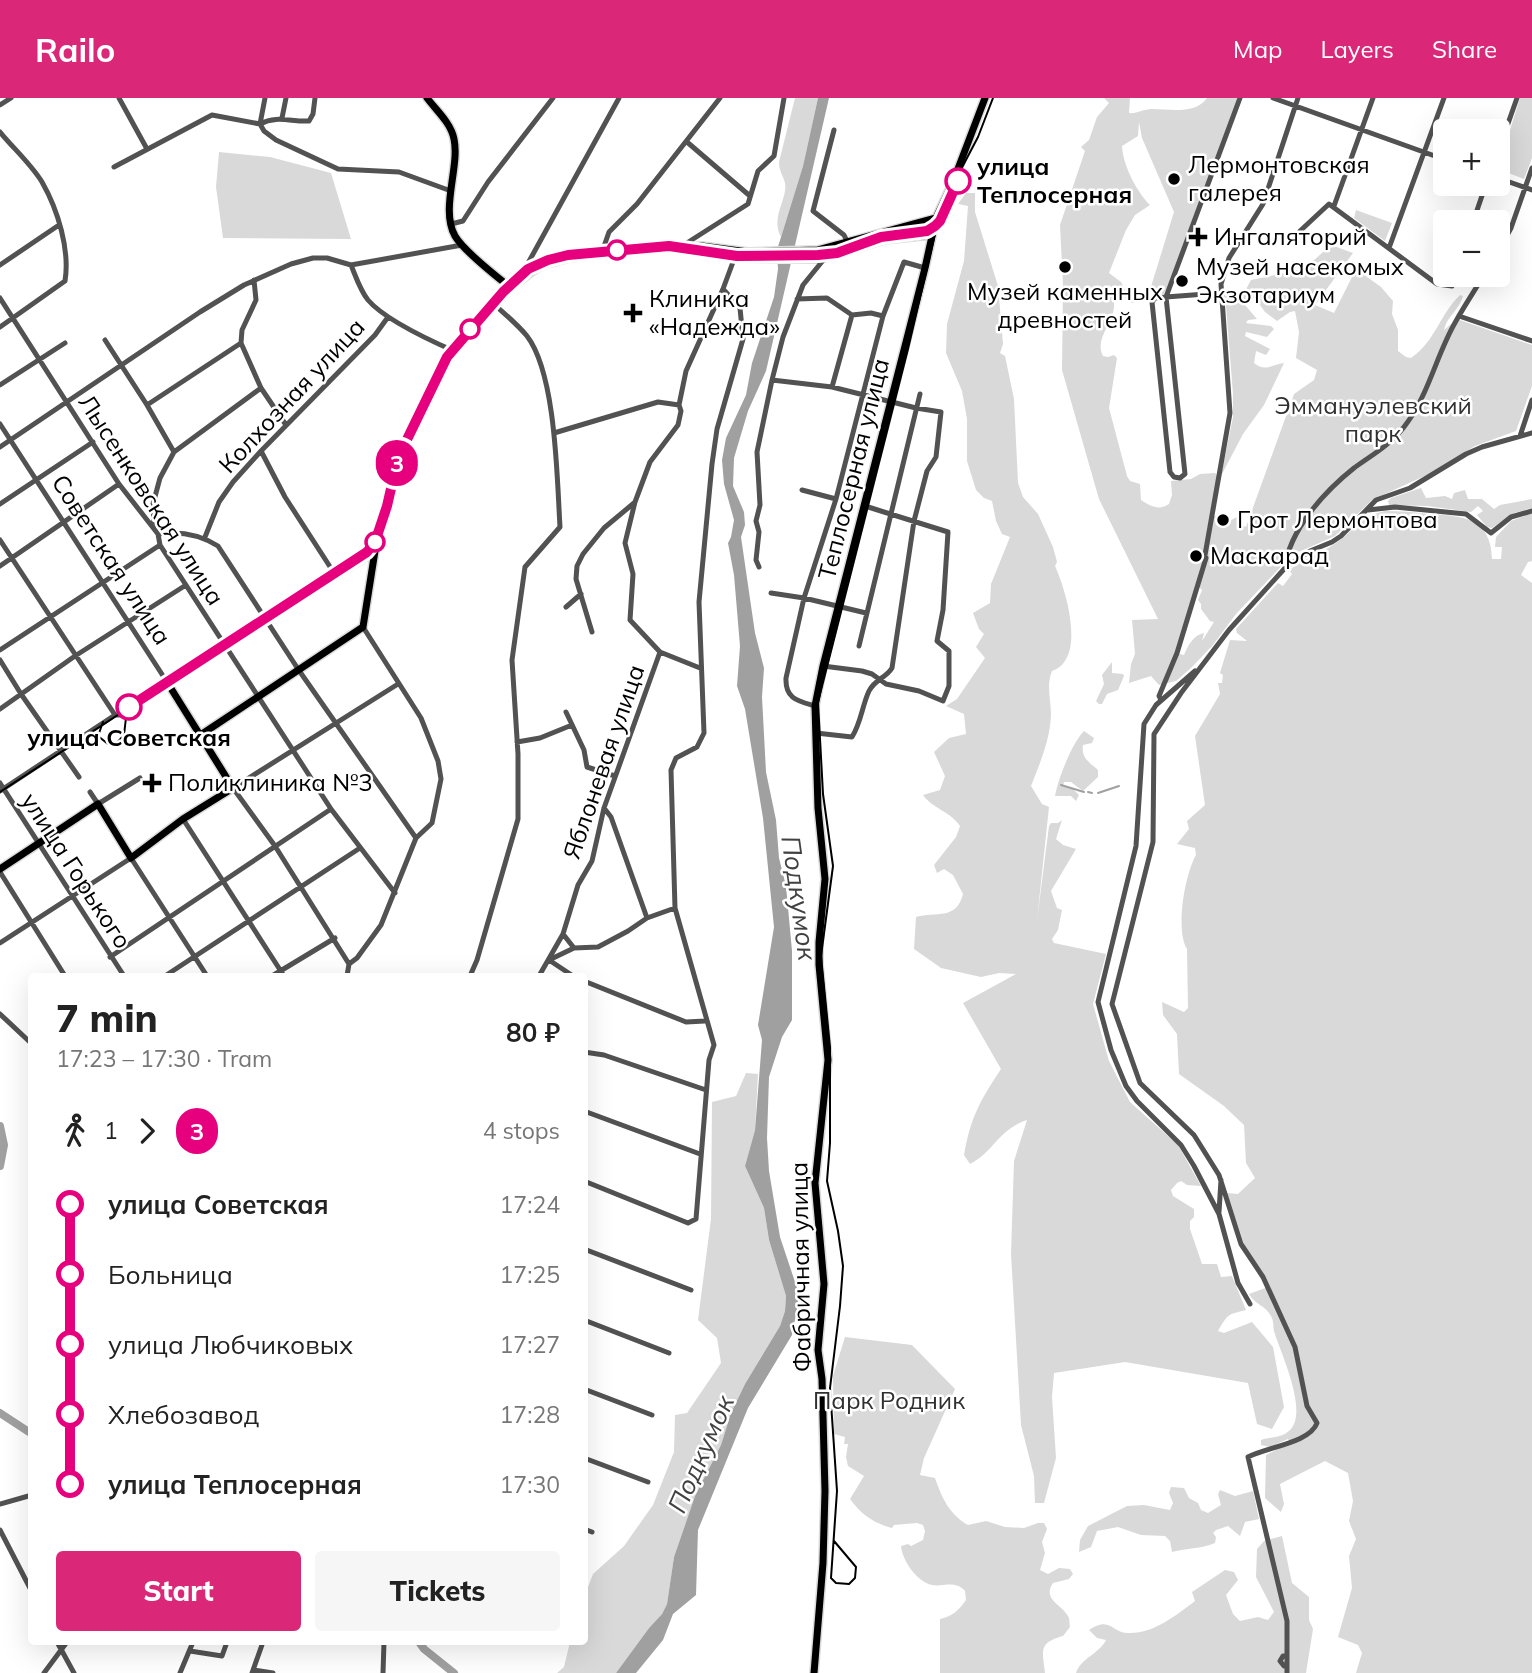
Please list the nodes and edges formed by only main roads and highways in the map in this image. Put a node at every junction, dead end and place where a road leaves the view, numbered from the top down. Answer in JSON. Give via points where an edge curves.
{"nodes":[{"id":1,"x":427,"y":98,"type":"edge"},
{"id":2,"x":985,"y":98,"type":"edge"},
{"id":3,"x":936,"y":218,"type":"junction"},
{"id":4,"x":931,"y":235,"type":"junction"},
{"id":5,"x":821,"y":255,"type":"junction"},
{"id":6,"x":508,"y":286,"type":"junction"},
{"id":7,"x":375,"y":551,"type":"junction"},
{"id":8,"x":199,"y":736,"type":"junction"},
{"id":9,"x":824,"y":860,"type":"joint"},
{"id":10,"x":0,"y":870,"type":"edge"},
{"id":11,"x":814,"y":1673,"type":"edge"}],
"edges":[{"from":1,"to":6,"type":"main road","via":[[455,139],[451,224],[456,238]]},
{"from":2,"to":3,"type":"main road","name":"Теплосерная улица"},
{"from":3,"to":4,"type":"main road","name":"Теплосерная улица"},
{"from":3,"to":5,"type":"main road"},
{"from":4,"to":5,"type":"main road","via":[[883,240]]},
{"from":4,"to":9,"type":"main road","name":"Теплосерная улица","via":[[815,706]]},
{"from":5,"to":6,"type":"main road","via":[[748,256],[702,247],[569,258],[543,265]]},
{"from":6,"to":7,"type":"main road","via":[[454,351],[401,456]]},
{"from":7,"to":8,"type":"main road","via":[[363,627]]},
{"from":7,"to":8,"type":"main road","name":"Советская улица","via":[[167,682]]},
{"from":8,"to":10,"type":"main road","name":"Советская улица","via":[[233,788],[131,858],[98,804]]},
{"from":9,"to":11,"type":"main road","name":"Фабричная улица","via":[[819,942],[827,1076],[816,1183],[824,1284],[818,1350],[825,1491]]}]}
